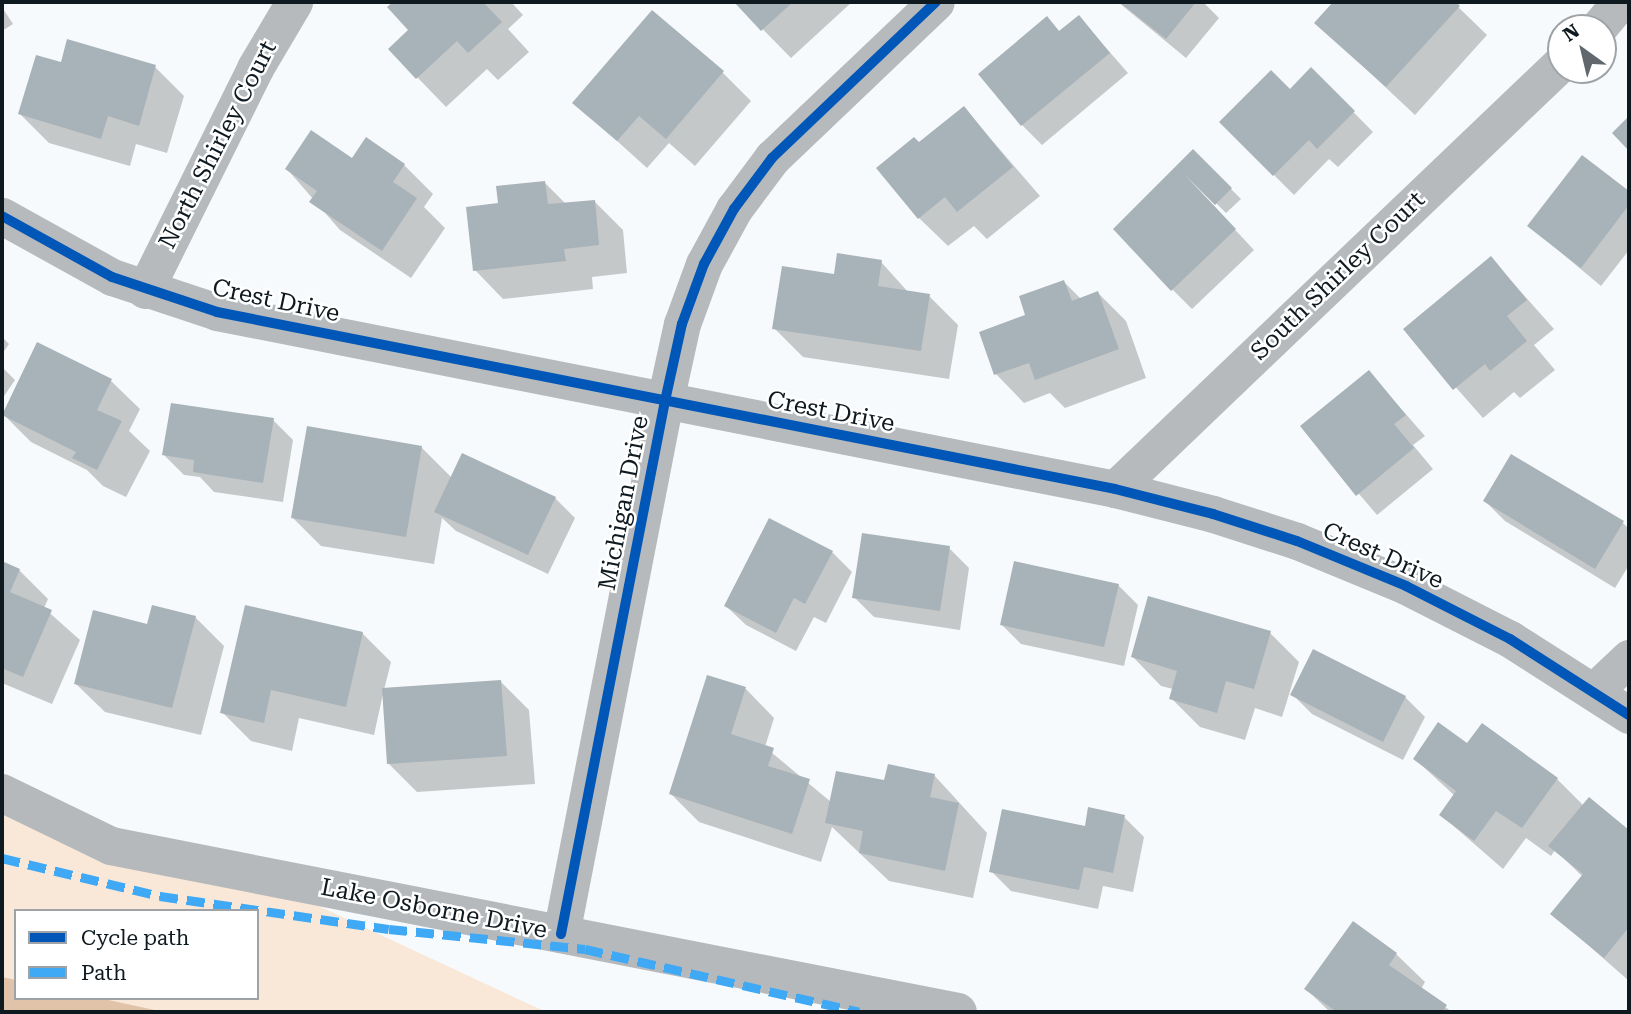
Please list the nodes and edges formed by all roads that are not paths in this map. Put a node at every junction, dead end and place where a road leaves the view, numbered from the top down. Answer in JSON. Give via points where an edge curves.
{"nodes":[{"id":1,"x":293,"y":2,"type":"edge"},
{"id":2,"x":936,"y":2,"type":"edge"},
{"id":3,"x":1547,"y":76,"type":"edge"},
{"id":4,"x":2,"y":216,"type":"edge"},
{"id":5,"x":145,"y":290,"type":"junction"},
{"id":6,"x":665,"y":401,"type":"junction"},
{"id":7,"x":1115,"y":489,"type":"junction"},
{"id":8,"x":1629,"y":658,"type":"edge"},
{"id":9,"x":1595,"y":691,"type":"junction"},
{"id":10,"x":1629,"y":715,"type":"edge"},
{"id":11,"x":2,"y":793,"type":"edge"},
{"id":12,"x":561,"y":934,"type":"junction"},
{"id":13,"x":958,"y":1012,"type":"edge"}],
"edges":[{"from":1,"to":5,"type":"street","name":"North Shirley Court","via":[[255,68]]},
{"from":2,"to":6,"type":"street","name":"Michigan Drive","via":[[772,158],[734,208],[704,264],[682,324]]},
{"from":3,"to":7,"type":"street","name":"South Shirley Court"},
{"from":4,"to":5,"type":"street","name":"Crest Drive","via":[[30,236]]},
{"from":5,"to":6,"type":"street","name":"Crest Drive","via":[[217,312]]},
{"from":6,"to":7,"type":"street","name":"Crest Drive"},
{"from":6,"to":12,"type":"street","name":"Michigan Drive"},
{"from":7,"to":9,"type":"street","name":"Crest Drive","via":[[1297,541],[1406,586],[1510,639]]},
{"from":8,"to":9,"type":"street"},
{"from":9,"to":10,"type":"street","name":"Crest Drive"},
{"from":11,"to":12,"type":"street","name":"Lake Osborne Drive","via":[[111,846]]},
{"from":12,"to":13,"type":"street","name":"Lake Osborne Drive"}]}
